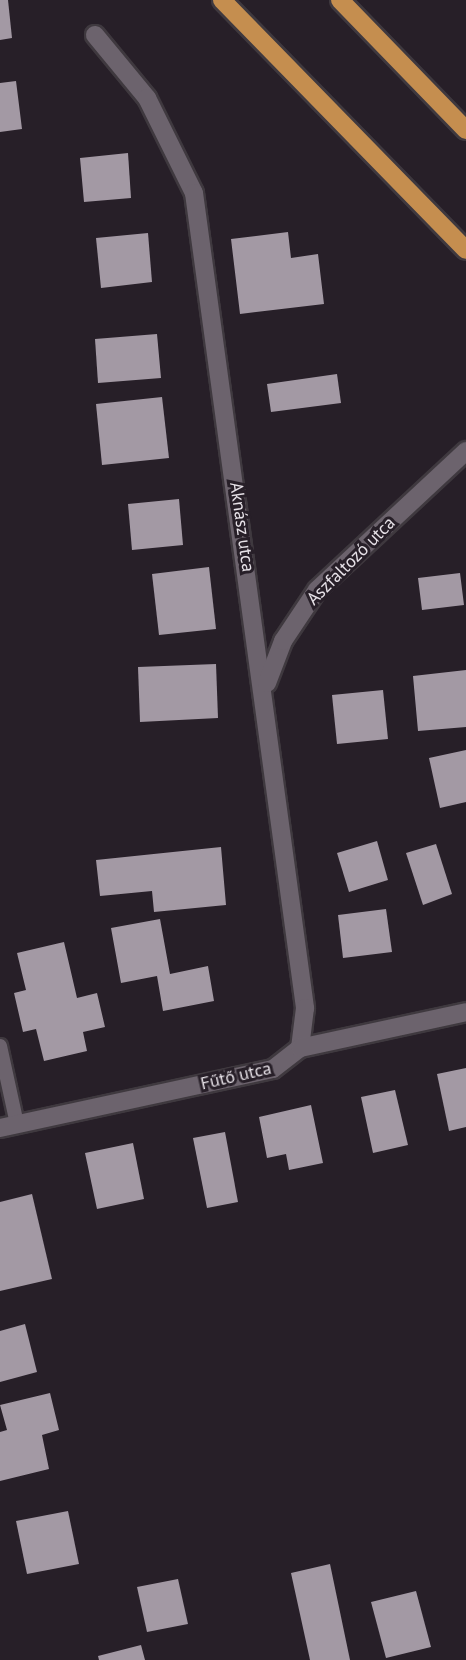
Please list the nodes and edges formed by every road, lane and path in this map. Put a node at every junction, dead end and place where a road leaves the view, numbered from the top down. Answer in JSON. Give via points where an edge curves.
{"nodes":[{"id":1,"x":222,"y":0,"type":"edge"},
{"id":2,"x":340,"y":0,"type":"edge"},
{"id":3,"x":95,"y":35,"type":"dead end"},
{"id":4,"x":466,"y":130,"type":"edge"},
{"id":5,"x":466,"y":250,"type":"edge"},
{"id":6,"x":466,"y":452,"type":"edge"},
{"id":7,"x":265,"y":692,"type":"junction"},
{"id":8,"x":466,"y":1012,"type":"edge"},
{"id":9,"x":0,"y":1046,"type":"edge"},
{"id":10,"x":300,"y":1048,"type":"junction"},
{"id":11,"x":8,"y":1126,"type":"edge"}],
"edges":[{"from":1,"to":5,"type":"highway"},
{"from":2,"to":4,"type":"highway"},
{"from":3,"to":7,"type":"street","name":"Aknász utca","via":[[147,98],[194,193]]},
{"from":6,"to":7,"type":"street","name":"Aszfaltozó utca","via":[[317,590],[283,641]]},
{"from":7,"to":10,"type":"street","name":"Aknász utca","via":[[305,1008]]},
{"from":8,"to":10,"type":"street","name":"Fűtő utca"},
{"from":9,"to":11,"type":"lane"},
{"from":10,"to":11,"type":"street","name":"Fűtő utca","via":[[273,1069]]}]}
